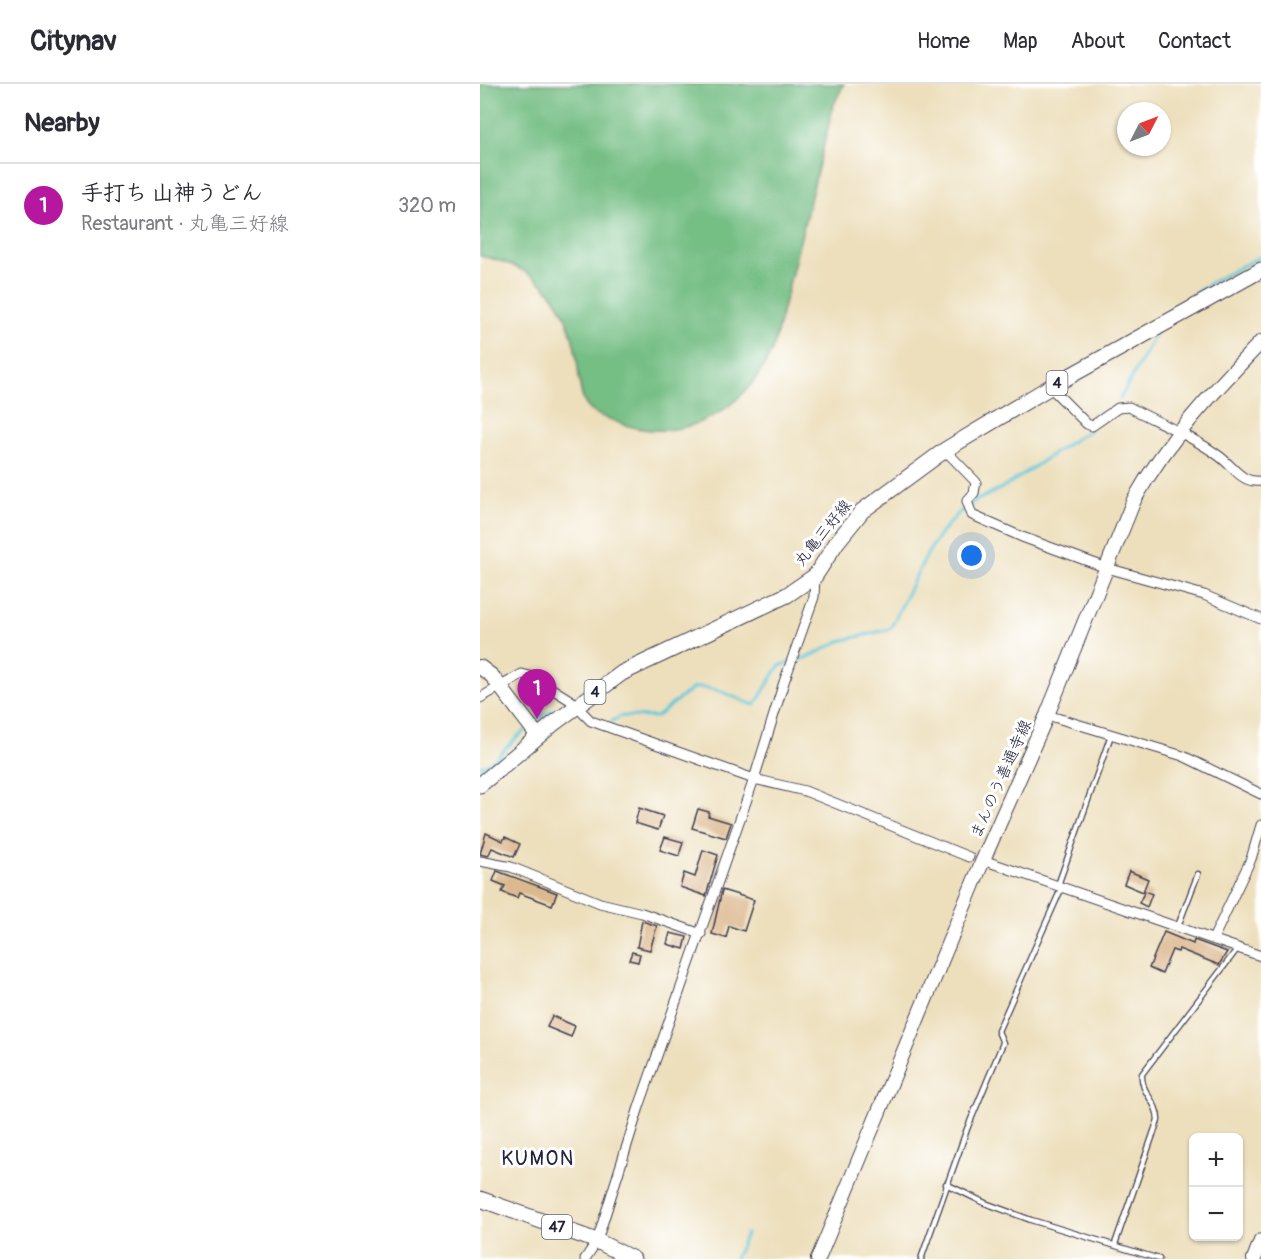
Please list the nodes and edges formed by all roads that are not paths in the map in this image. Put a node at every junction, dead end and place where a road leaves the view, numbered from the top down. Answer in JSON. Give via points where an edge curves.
{"nodes":[{"id":1,"x":1261,"y":270,"type":"edge"},
{"id":2,"x":1261,"y":342,"type":"edge"},
{"id":3,"x":1050,"y":387,"type":"junction"},
{"id":4,"x":1177,"y":433,"type":"junction"},
{"id":5,"x":945,"y":450,"type":"junction"},
{"id":6,"x":1261,"y":481,"type":"edge"},
{"id":7,"x":1107,"y":568,"type":"junction"},
{"id":8,"x":815,"y":576,"type":"junction"},
{"id":9,"x":1261,"y":619,"type":"edge"},
{"id":10,"x":480,"y":667,"type":"edge"},
{"id":11,"x":501,"y":688,"type":"junction"},
{"id":12,"x":480,"y":698,"type":"edge"},
{"id":13,"x":577,"y":706,"type":"junction"},
{"id":14,"x":1047,"y":715,"type":"junction"},
{"id":15,"x":533,"y":730,"type":"junction"},
{"id":16,"x":1112,"y":732,"type":"junction"},
{"id":17,"x":754,"y":778,"type":"junction"},
{"id":18,"x":480,"y":784,"type":"edge"},
{"id":19,"x":1261,"y":794,"type":"edge"},
{"id":20,"x":1261,"y":825,"type":"edge"},
{"id":21,"x":969,"y":857,"type":"dead end"},
{"id":22,"x":983,"y":860,"type":"junction"},
{"id":23,"x":480,"y":861,"type":"edge"},
{"id":24,"x":1198,"y":874,"type":"dead end"},
{"id":25,"x":1060,"y":886,"type":"junction"},
{"id":26,"x":1178,"y":926,"type":"junction"},
{"id":27,"x":701,"y":934,"type":"junction"},
{"id":28,"x":1213,"y":939,"type":"junction"},
{"id":29,"x":1238,"y":948,"type":"junction"},
{"id":30,"x":1261,"y":956,"type":"edge"},
{"id":31,"x":946,"y":1184,"type":"junction"},
{"id":32,"x":480,"y":1199,"type":"edge"},
{"id":33,"x":597,"y":1241,"type":"junction"},
{"id":34,"x":1261,"y":1241,"type":"edge"},
{"id":35,"x":1115,"y":1244,"type":"junction"},
{"id":36,"x":585,"y":1259,"type":"edge"},
{"id":37,"x":633,"y":1259,"type":"edge"},
{"id":38,"x":818,"y":1259,"type":"edge"},
{"id":39,"x":921,"y":1259,"type":"edge"},
{"id":40,"x":1159,"y":1259,"type":"edge"},
{"id":41,"x":1254,"y":1259,"type":"edge"}],
"edges":[{"from":1,"to":3,"type":"main road","name":"丸亀三好線","number":"4"},
{"from":2,"to":4,"type":"main road","name":"まんのう善通寺線"},
{"from":3,"to":4,"type":"street","via":[[1086,424],[1092,426],[1118,408],[1129,407]]},
{"from":3,"to":5,"type":"main road","name":"丸亀三好線","number":"4"},
{"from":4,"to":6,"type":"street","via":[[1220,457],[1247,481]]},
{"from":4,"to":7,"type":"main road","name":"まんのう善通寺線","via":[[1134,500]]},
{"from":5,"to":7,"type":"street","via":[[976,482],[967,501],[972,514]]},
{"from":5,"to":8,"type":"main road","name":"丸亀三好線","number":"4","via":[[862,511]]},
{"from":7,"to":9,"type":"street","via":[[1204,594]]},
{"from":7,"to":14,"type":"main road","name":"まんのう善通寺線"},
{"from":8,"to":13,"type":"main road","name":"丸亀三好線","number":"4","via":[[787,595],[622,673]]},
{"from":8,"to":17,"type":"street","via":[[814,597]]},
{"from":10,"to":11,"type":"main road"},
{"from":11,"to":12,"type":"street"},
{"from":11,"to":13,"type":"street","via":[[522,674],[533,676]]},
{"from":11,"to":15,"type":"main road"},
{"from":13,"to":15,"type":"main road","name":"丸亀三好線","number":"4"},
{"from":13,"to":17,"type":"street","via":[[591,721]]},
{"from":14,"to":16,"type":"street"},
{"from":14,"to":22,"type":"main road","name":"まんのう善通寺線"},
{"from":15,"to":18,"type":"main road","name":"丸亀三好線","number":"4"},
{"from":16,"to":19,"type":"street","via":[[1183,756]]},
{"from":16,"to":25,"type":"lane"},
{"from":17,"to":21,"type":"street","via":[[805,791]]},
{"from":17,"to":27,"type":"street"},
{"from":20,"to":28,"type":"street","via":[[1251,859]]},
{"from":22,"to":25,"type":"street"},
{"from":22,"to":38,"type":"main road","name":"まんのう善通寺線"},
{"from":23,"to":27,"type":"street","via":[[511,867],[600,903]]},
{"from":24,"to":26,"type":"lane"},
{"from":25,"to":26,"type":"street"},
{"from":25,"to":31,"type":"lane","via":[[998,1032],[1003,1043]]},
{"from":26,"to":28,"type":"street"},
{"from":27,"to":33,"type":"street","via":[[639,1107]]},
{"from":28,"to":29,"type":"street"},
{"from":29,"to":30,"type":"street"},
{"from":29,"to":35,"type":"lane","via":[[1142,1074],[1141,1085],[1158,1111],[1158,1120]]},
{"from":31,"to":35,"type":"lane","via":[[1032,1220]]},
{"from":31,"to":39,"type":"lane"},
{"from":32,"to":33,"type":"main road","number":"47"},
{"from":33,"to":36,"type":"street"},
{"from":33,"to":37,"type":"main road","number":"47"},
{"from":34,"to":41,"type":"main road"},
{"from":35,"to":40,"type":"lane"}]}
